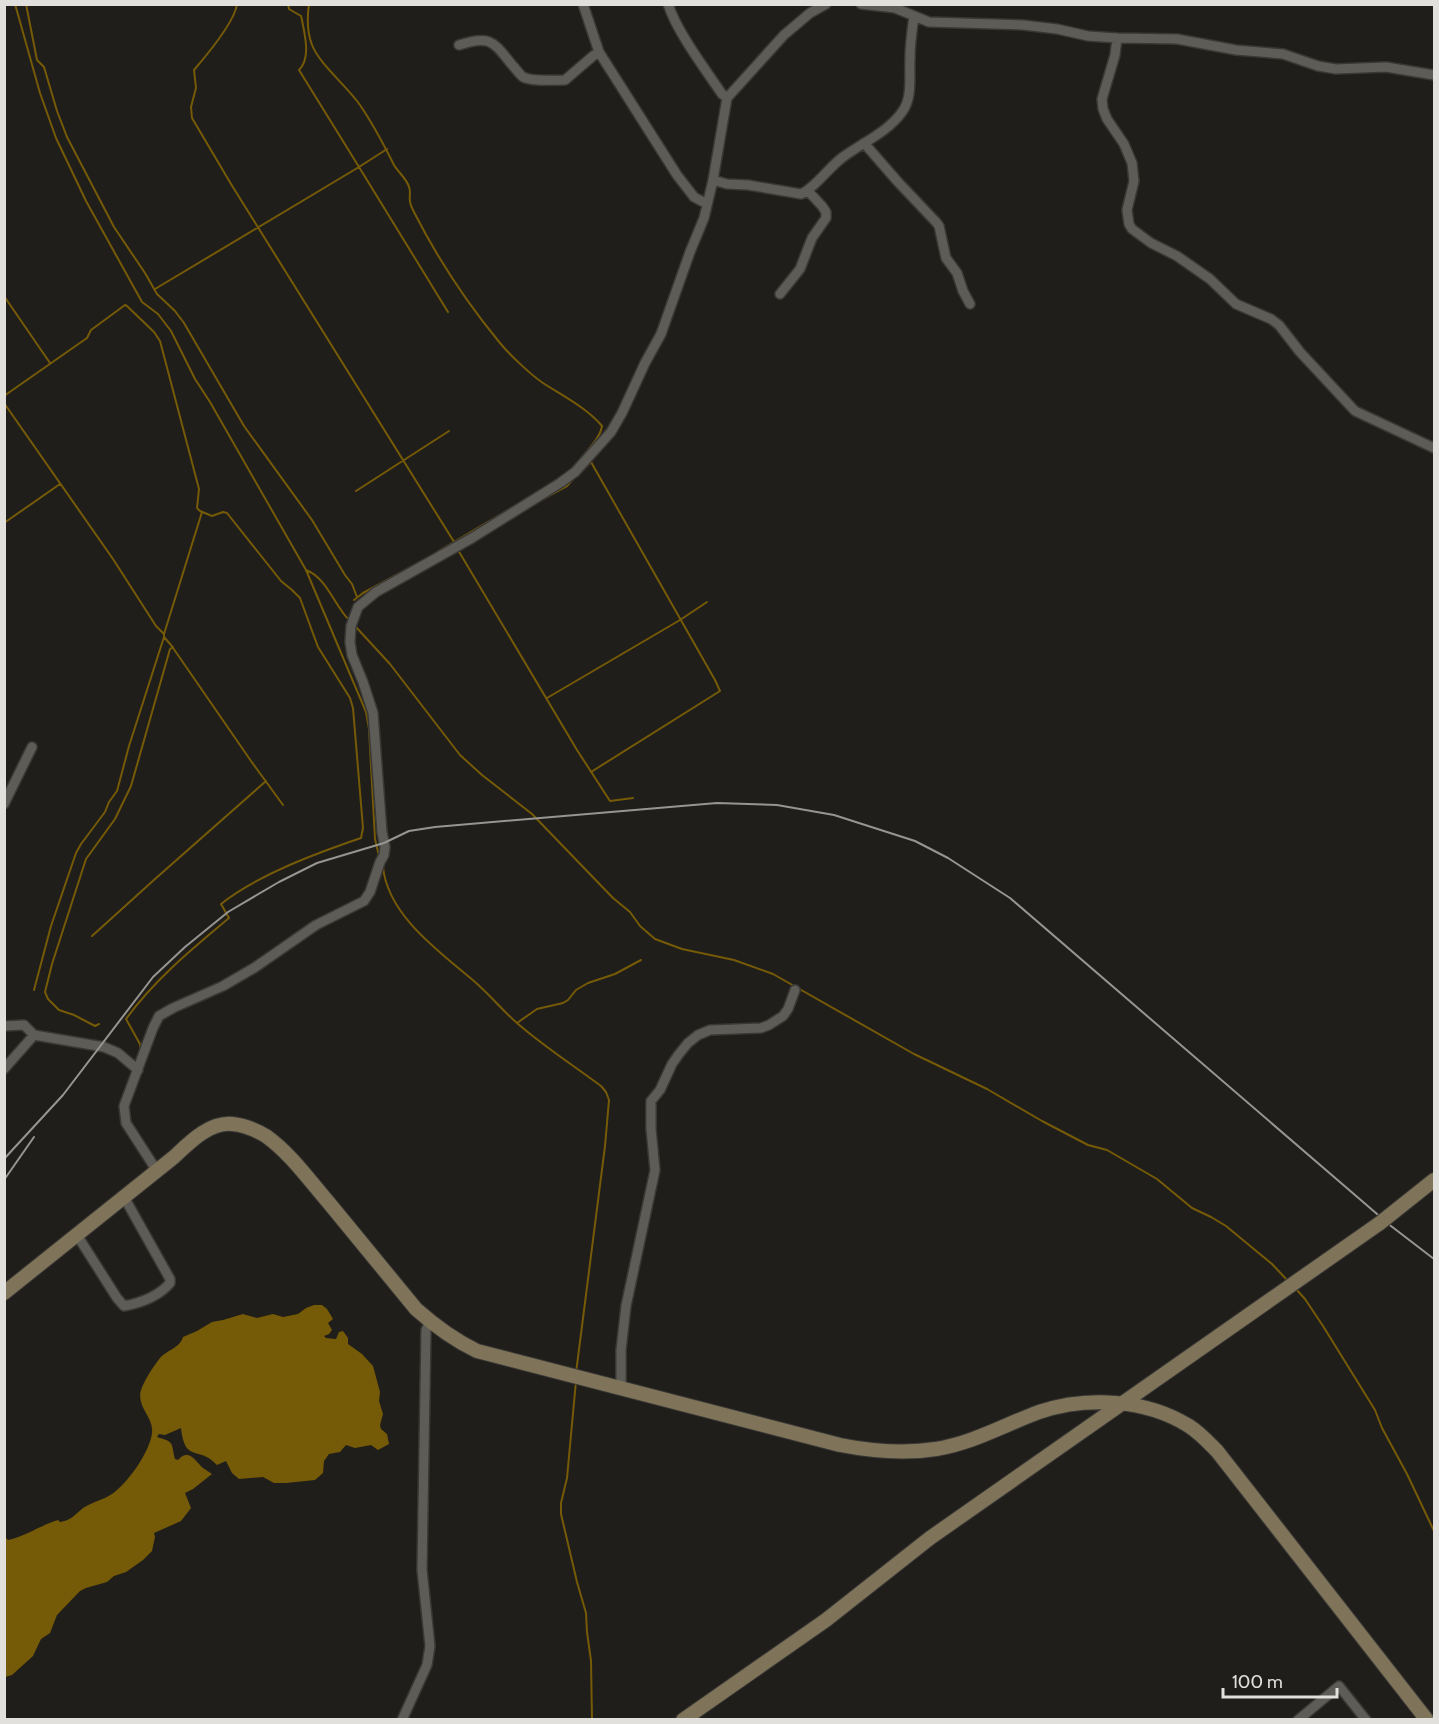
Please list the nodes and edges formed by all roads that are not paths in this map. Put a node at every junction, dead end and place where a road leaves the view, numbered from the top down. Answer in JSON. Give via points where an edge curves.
{"nodes":[{"id":1,"x":584,"y":4,"type":"edge"},
{"id":2,"x":668,"y":4,"type":"edge"},
{"id":3,"x":826,"y":4,"type":"edge"},
{"id":4,"x":861,"y":4,"type":"edge"},
{"id":5,"x":914,"y":16,"type":"junction"},
{"id":6,"x":1117,"y":38,"type":"junction"},
{"id":7,"x":459,"y":45,"type":"dead end"},
{"id":8,"x":598,"y":52,"type":"junction"},
{"id":9,"x":1434,"y":74,"type":"edge"},
{"id":10,"x":727,"y":99,"type":"junction"},
{"id":11,"x":864,"y":143,"type":"junction"},
{"id":12,"x":713,"y":180,"type":"junction"},
{"id":13,"x":808,"y":191,"type":"junction"},
{"id":14,"x":707,"y":204,"type":"junction"},
{"id":15,"x":780,"y":294,"type":"dead end"},
{"id":16,"x":970,"y":304,"type":"dead end"},
{"id":17,"x":1434,"y":448,"type":"edge"},
{"id":18,"x":32,"y":747,"type":"dead end"},
{"id":19,"x":4,"y":804,"type":"edge"},
{"id":20,"x":795,"y":990,"type":"dead end"},
{"id":21,"x":4,"y":1026,"type":"edge"},
{"id":22,"x":34,"y":1035,"type":"junction"},
{"id":23,"x":4,"y":1069,"type":"edge"},
{"id":24,"x":138,"y":1070,"type":"junction"},
{"id":25,"x":158,"y":1171,"type":"junction"},
{"id":26,"x":1434,"y":1180,"type":"edge"},
{"id":27,"x":124,"y":1197,"type":"junction"},
{"id":28,"x":77,"y":1235,"type":"junction"},
{"id":29,"x":4,"y":1293,"type":"edge"},
{"id":30,"x":430,"y":1322,"type":"junction"},
{"id":31,"x":621,"y":1389,"type":"junction"},
{"id":32,"x":1122,"y":1404,"type":"junction"},
{"id":33,"x":402,"y":1719,"type":"edge"},
{"id":34,"x":683,"y":1719,"type":"edge"},
{"id":35,"x":1298,"y":1719,"type":"edge"},
{"id":36,"x":1366,"y":1719,"type":"edge"},
{"id":37,"x":1427,"y":1719,"type":"edge"}],
"edges":[{"from":1,"to":8,"type":"street"},
{"from":2,"to":10,"type":"street","via":[[675,21]]},
{"from":3,"to":10,"type":"street","via":[[784,35]]},
{"from":4,"to":5,"type":"street","via":[[895,8]]},
{"from":5,"to":6,"type":"street","via":[[929,22],[1023,25]]},
{"from":5,"to":11,"type":"street","via":[[908,102],[895,120]]},
{"from":6,"to":9,"type":"street","via":[[1177,39],[1284,54],[1336,69],[1386,67]]},
{"from":6,"to":17,"type":"street","via":[[1103,92],[1103,109],[1132,163],[1134,181],[1127,210],[1132,229],[1210,279],[1236,304],[1279,325],[1355,411]]},
{"from":7,"to":8,"type":"street","via":[[472,41],[495,44],[523,77],[531,79],[566,80]]},
{"from":8,"to":14,"type":"street","via":[[677,175],[694,197]]},
{"from":10,"to":12,"type":"street"},
{"from":11,"to":13,"type":"street","via":[[841,158]]},
{"from":11,"to":16,"type":"street","via":[[939,226],[946,258]]},
{"from":12,"to":13,"type":"street","via":[[801,194]]},
{"from":12,"to":14,"type":"street"},
{"from":13,"to":15,"type":"street","via":[[826,212],[825,218],[800,268]]},
{"from":14,"to":24,"type":"street","via":[[661,334],[611,432],[560,483],[376,592],[358,607],[350,642],[373,713],[385,847],[370,892],[364,901],[316,925],[254,968],[159,1016]]},
{"from":18,"to":19,"type":"street"},
{"from":20,"to":31,"type":"street","via":[[783,1016],[770,1025],[710,1030],[688,1043],[651,1101],[655,1170],[626,1306]]},
{"from":21,"to":22,"type":"street","via":[[24,1025]]},
{"from":22,"to":23,"type":"street"},
{"from":22,"to":24,"type":"street","via":[[104,1047]]},
{"from":24,"to":25,"type":"street","via":[[124,1106],[126,1123]]},
{"from":25,"to":27,"type":"main road"},
{"from":25,"to":30,"type":"main road","via":[[211,1127],[230,1123],[259,1132],[297,1165]]},
{"from":26,"to":32,"type":"main road","via":[[1385,1219]]},
{"from":27,"to":28,"type":"main road"},
{"from":27,"to":28,"type":"street","via":[[170,1279],[165,1290],[124,1306]]},
{"from":28,"to":29,"type":"main road"},
{"from":30,"to":31,"type":"main road","via":[[477,1351]]},
{"from":30,"to":33,"type":"street","via":[[426,1330],[422,1570],[430,1646],[427,1665]]},
{"from":31,"to":32,"type":"main road","via":[[840,1445],[894,1452],[970,1441],[1067,1404]]},
{"from":32,"to":34,"type":"main road","via":[[930,1538],[826,1620]]},
{"from":32,"to":37,"type":"main road","via":[[1151,1409],[1188,1425],[1216,1450]]},
{"from":35,"to":36,"type":"street","via":[[1340,1686]]}]}
